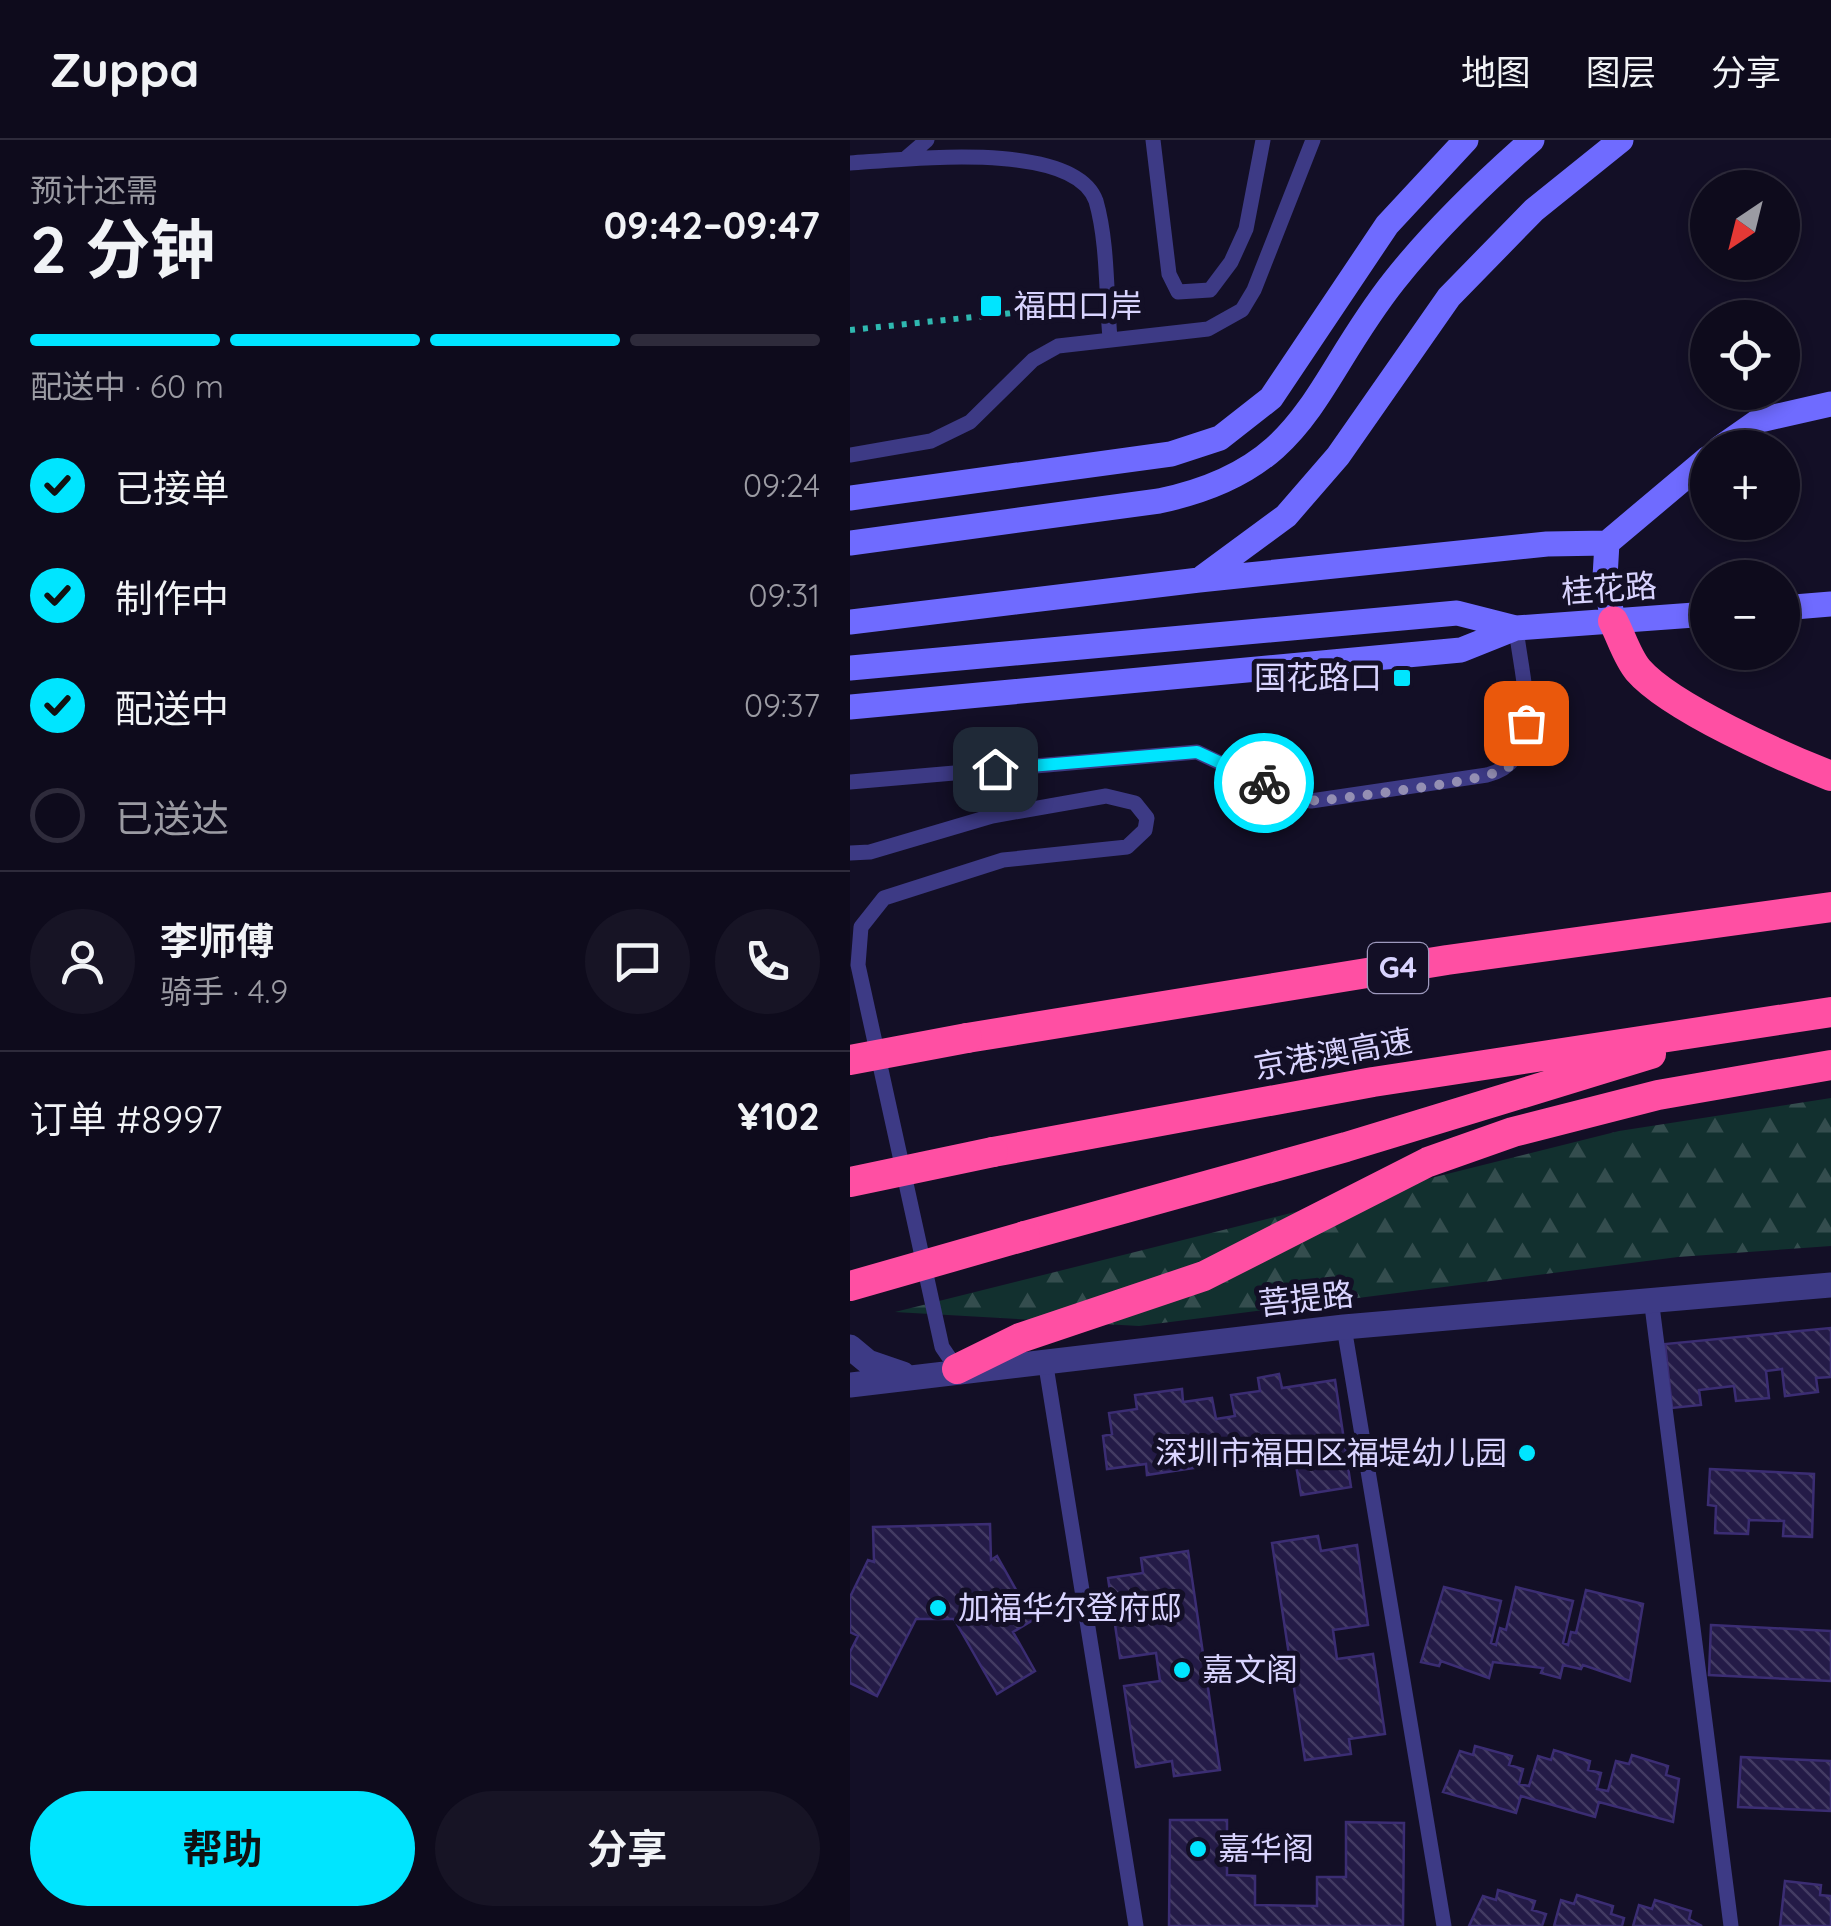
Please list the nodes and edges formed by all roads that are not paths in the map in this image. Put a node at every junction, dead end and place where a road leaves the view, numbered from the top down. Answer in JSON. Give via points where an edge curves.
{"nodes":[{"id":1,"x":927,"y":140,"type":"edge"},
{"id":2,"x":1153,"y":140,"type":"edge"},
{"id":3,"x":1263,"y":140,"type":"edge"},
{"id":4,"x":1313,"y":140,"type":"edge"},
{"id":5,"x":1466,"y":140,"type":"edge"},
{"id":6,"x":1532,"y":140,"type":"edge"},
{"id":7,"x":1621,"y":140,"type":"edge"},
{"id":8,"x":904,"y":160,"type":"junction"},
{"id":9,"x":850,"y":164,"type":"edge"},
{"id":10,"x":1110,"y":338,"type":"junction"},
{"id":11,"x":1831,"y":404,"type":"edge"},
{"id":12,"x":1746,"y":430,"type":"edge"},
{"id":13,"x":850,"y":455,"type":"edge"},
{"id":14,"x":1690,"y":473,"type":"edge"},
{"id":15,"x":850,"y":498,"type":"edge"},
{"id":16,"x":850,"y":543,"type":"edge"},
{"id":17,"x":1606,"y":543,"type":"junction"},
{"id":18,"x":1199,"y":580,"type":"junction"},
{"id":19,"x":1831,"y":604,"type":"edge"},
{"id":20,"x":1800,"y":607,"type":"edge"},
{"id":21,"x":1690,"y":615,"type":"edge"},
{"id":22,"x":1613,"y":621,"type":"junction"},
{"id":23,"x":850,"y":622,"type":"edge"},
{"id":24,"x":1516,"y":628,"type":"junction"},
{"id":25,"x":850,"y":668,"type":"edge"},
{"id":26,"x":850,"y":707,"type":"edge"},
{"id":27,"x":1831,"y":776,"type":"edge"},
{"id":28,"x":850,"y":782,"type":"edge"},
{"id":29,"x":850,"y":854,"type":"edge"},
{"id":30,"x":1831,"y":907,"type":"edge"},
{"id":31,"x":1831,"y":1012,"type":"edge"},
{"id":32,"x":1768,"y":1019,"type":"junction"},
{"id":33,"x":850,"y":1060,"type":"edge"},
{"id":34,"x":1831,"y":1065,"type":"edge"},
{"id":35,"x":850,"y":1182,"type":"edge"},
{"id":36,"x":1831,"y":1285,"type":"edge"},
{"id":37,"x":850,"y":1286,"type":"edge"},
{"id":38,"x":1651,"y":1298,"type":"junction"},
{"id":39,"x":1344,"y":1327,"type":"junction"},
{"id":40,"x":850,"y":1347,"type":"edge"},
{"id":41,"x":1044,"y":1360,"type":"junction"},
{"id":42,"x":956,"y":1370,"type":"junction"},
{"id":43,"x":923,"y":1377,"type":"junction"},
{"id":44,"x":850,"y":1384,"type":"edge"},
{"id":45,"x":1136,"y":1926,"type":"edge"},
{"id":46,"x":1444,"y":1926,"type":"edge"},
{"id":47,"x":1731,"y":1926,"type":"edge"}],
"edges":[{"from":1,"to":8,"type":"lane"},
{"from":2,"to":3,"type":"lane","via":[[1169,274],[1187,295],[1210,290],[1240,245]]},
{"from":4,"to":10,"type":"lane","via":[[1242,310],[1208,329]]},
{"from":5,"to":15,"type":"main road","via":[[1387,225],[1281,383],[1220,438],[1171,454]]},
{"from":6,"to":16,"type":"main road","via":[[1432,234],[1355,335],[1304,420],[1277,448],[1209,491]]},
{"from":7,"to":18,"type":"main road","via":[[1534,210],[1449,297],[1338,456],[1286,516]]},
{"from":8,"to":9,"type":"lane"},
{"from":8,"to":10,"type":"lane","via":[[1015,151],[1050,156],[1078,170],[1096,199]]},
{"from":10,"to":13,"type":"lane","via":[[1058,346],[1033,360],[970,422],[932,441]]},
{"from":11,"to":12,"type":"main road","via":[[1760,420]]},
{"from":14,"to":17,"type":"main road"},
{"from":17,"to":18,"type":"main road"},
{"from":17,"to":22,"type":"main road"},
{"from":18,"to":23,"type":"main road"},
{"from":19,"to":20,"type":"main road"},
{"from":21,"to":22,"type":"main road","name":"桂花路"},
{"from":22,"to":24,"type":"main road","name":"桂花路"},
{"from":22,"to":27,"type":"highway","via":[[1638,670],[1660,688]]},
{"from":24,"to":25,"type":"main road","via":[[1458,614]]},
{"from":24,"to":26,"type":"main road","via":[[1461,650]]},
{"from":24,"to":28,"type":"lane","via":[[1526,738],[1513,764],[1487,776],[1311,801],[1197,752]]},
{"from":29,"to":42,"type":"lane","via":[[992,816],[1106,796],[1135,803],[1147,818],[1138,840],[1127,847],[990,863],[884,898],[861,926],[858,965],[942,1347]]},
{"from":30,"to":33,"type":"highway","number":"G4","bridge":true,"via":[[1447,960]]},
{"from":31,"to":32,"type":"highway","name":"京港澳高速"},
{"from":32,"to":35,"type":"highway","name":"京港澳高速","bridge":true,"via":[[1374,1082]]},
{"from":32,"to":37,"type":"highway","bridge":true},
{"from":34,"to":42,"type":"highway","via":[[1658,1095],[1513,1132],[1445,1156],[1204,1276],[1020,1338]]},
{"from":36,"to":38,"type":"street","name":"菩提路"},
{"from":38,"to":39,"type":"street","name":"菩提路"},
{"from":38,"to":47,"type":"lane"},
{"from":39,"to":41,"type":"street","name":"菩提路"},
{"from":39,"to":46,"type":"lane"},
{"from":40,"to":43,"type":"street","via":[[890,1372]]},
{"from":41,"to":42,"type":"street","name":"菩提路"},
{"from":41,"to":45,"type":"lane"},
{"from":42,"to":43,"type":"street","name":"菩提路"},
{"from":43,"to":44,"type":"street","name":"菩提路"}]}
